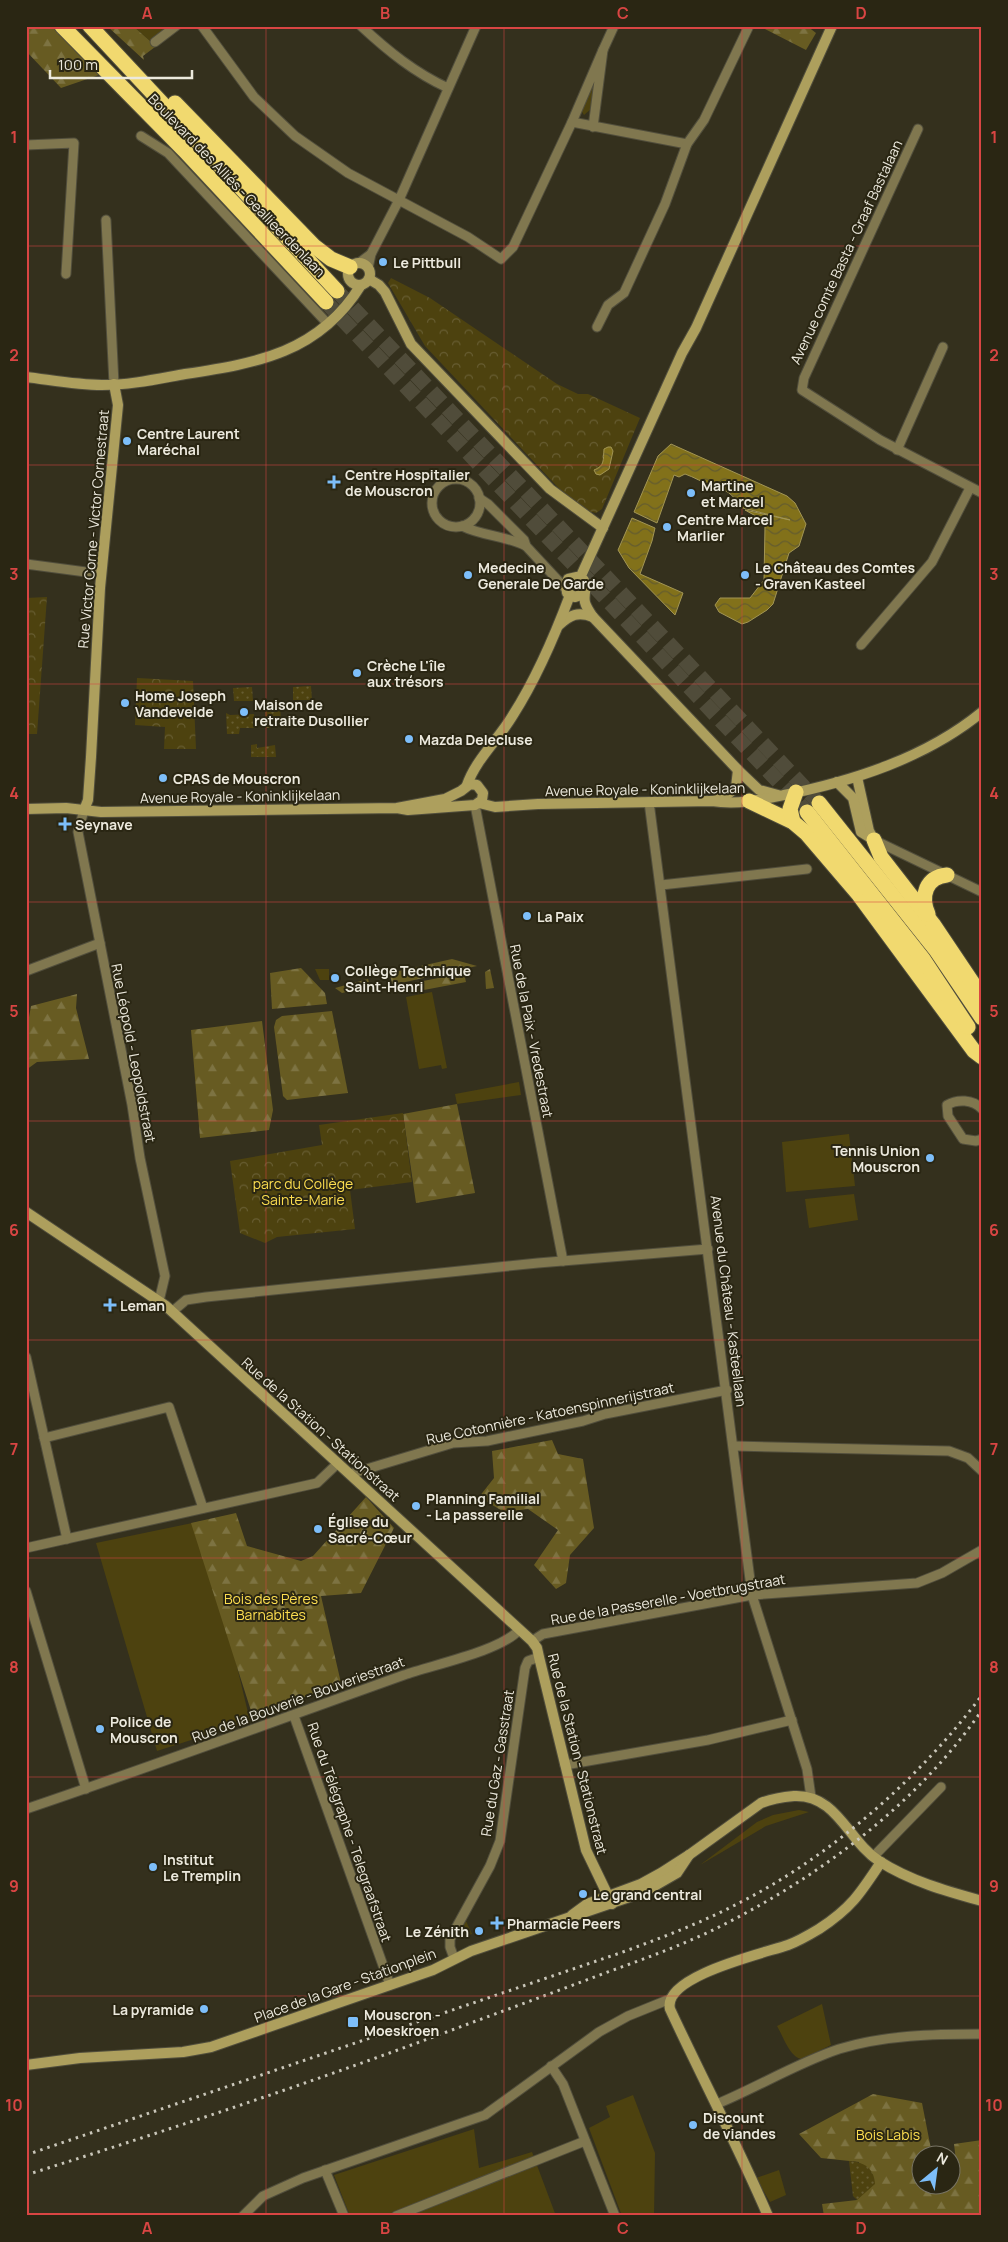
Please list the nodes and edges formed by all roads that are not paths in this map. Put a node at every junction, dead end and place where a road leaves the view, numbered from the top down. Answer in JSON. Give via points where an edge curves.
{"nodes":[{"id":1,"x":62,"y":26,"type":"edge"},
{"id":2,"x":90,"y":26,"type":"edge"},
{"id":3,"x":202,"y":26,"type":"edge"},
{"id":4,"x":362,"y":26,"type":"edge"},
{"id":5,"x":476,"y":26,"type":"edge"},
{"id":6,"x":614,"y":26,"type":"edge"},
{"id":7,"x":832,"y":26,"type":"edge"},
{"id":8,"x":172,"y":27,"type":"edge"},
{"id":9,"x":748,"y":28,"type":"dead end"},
{"id":10,"x":155,"y":42,"type":"dead end"},
{"id":11,"x":603,"y":50,"type":"junction"},
{"id":12,"x":114,"y":52,"type":"junction"},
{"id":13,"x":448,"y":88,"type":"junction"},
{"id":14,"x":572,"y":122,"type":"junction"},
{"id":15,"x":593,"y":127,"type":"junction"},
{"id":16,"x":918,"y":129,"type":"dead end"},
{"id":17,"x":141,"y":136,"type":"dead end"},
{"id":18,"x":26,"y":144,"type":"edge"},
{"id":19,"x":687,"y":144,"type":"junction"},
{"id":20,"x":399,"y":200,"type":"junction"},
{"id":21,"x":106,"y":220,"type":"dead end"},
{"id":22,"x":359,"y":266,"type":"junction"},
{"id":23,"x":66,"y":274,"type":"dead end"},
{"id":24,"x":360,"y":282,"type":"junction"},
{"id":25,"x":344,"y":294,"type":"junction"},
{"id":26,"x":326,"y":302,"type":"tunnel mouth"},
{"id":27,"x":328,"y":324,"type":"junction"},
{"id":28,"x":597,"y":327,"type":"dead end"},
{"id":29,"x":943,"y":347,"type":"dead end"},
{"id":30,"x":26,"y":377,"type":"edge"},
{"id":31,"x":114,"y":384,"type":"junction"},
{"id":32,"x":897,"y":450,"type":"junction"},
{"id":33,"x":970,"y":488,"type":"junction"},
{"id":34,"x":982,"y":493,"type":"edge"},
{"id":35,"x":479,"y":498,"type":"junction"},
{"id":36,"x":462,"y":526,"type":"junction"},
{"id":37,"x":603,"y":528,"type":"junction"},
{"id":38,"x":515,"y":531,"type":"junction"},
{"id":39,"x":506,"y":540,"type":"junction"},
{"id":40,"x":526,"y":546,"type":"junction"},
{"id":41,"x":26,"y":564,"type":"edge"},
{"id":42,"x":550,"y":572,"type":"junction"},
{"id":43,"x":101,"y":574,"type":"junction"},
{"id":44,"x":576,"y":578,"type":"junction"},
{"id":45,"x":568,"y":592,"type":"junction"},
{"id":46,"x":583,"y":594,"type":"junction"},
{"id":47,"x":593,"y":617,"type":"junction"},
{"id":48,"x":556,"y":628,"type":"junction"},
{"id":49,"x":861,"y":645,"type":"dead end"},
{"id":50,"x":980,"y":717,"type":"edge"},
{"id":51,"x":738,"y":770,"type":"junction"},
{"id":52,"x":857,"y":777,"type":"junction"},
{"id":53,"x":837,"y":782,"type":"junction"},
{"id":54,"x":464,"y":788,"type":"junction"},
{"id":55,"x":796,"y":792,"type":"junction"},
{"id":56,"x":781,"y":795,"type":"junction"},
{"id":57,"x":712,"y":801,"type":"junction"},
{"id":58,"x":749,"y":801,"type":"junction"},
{"id":59,"x":649,"y":802,"type":"junction"},
{"id":60,"x":820,"y":803,"type":"tunnel mouth"},
{"id":61,"x":474,"y":804,"type":"junction"},
{"id":62,"x":397,"y":808,"type":"junction"},
{"id":63,"x":26,"y":809,"type":"edge"},
{"id":64,"x":84,"y":810,"type":"junction"},
{"id":65,"x":807,"y":812,"type":"tunnel mouth"},
{"id":66,"x":793,"y":822,"type":"junction"},
{"id":67,"x":874,"y":840,"type":"junction"},
{"id":68,"x":807,"y":869,"type":"dead end"},
{"id":69,"x":947,"y":875,"type":"junction"},
{"id":70,"x":661,"y":886,"type":"junction"},
{"id":71,"x":982,"y":892,"type":"edge"},
{"id":72,"x":933,"y":924,"type":"junction"},
{"id":73,"x":100,"y":943,"type":"junction"},
{"id":74,"x":26,"y":971,"type":"edge"},
{"id":75,"x":982,"y":997,"type":"edge"},
{"id":76,"x":982,"y":1018,"type":"edge"},
{"id":77,"x":982,"y":1050,"type":"edge"},
{"id":78,"x":982,"y":1057,"type":"edge"},
{"id":79,"x":982,"y":1109,"type":"edge"},
{"id":80,"x":982,"y":1139,"type":"edge"},
{"id":81,"x":26,"y":1212,"type":"edge"},
{"id":82,"x":708,"y":1249,"type":"junction"},
{"id":83,"x":563,"y":1261,"type":"junction"},
{"id":84,"x":159,"y":1300,"type":"junction"},
{"id":85,"x":172,"y":1311,"type":"junction"},
{"id":86,"x":26,"y":1357,"type":"edge"},
{"id":87,"x":727,"y":1390,"type":"junction"},
{"id":88,"x":44,"y":1438,"type":"junction"},
{"id":89,"x":734,"y":1446,"type":"junction"},
{"id":90,"x":338,"y":1463,"type":"junction"},
{"id":91,"x":982,"y":1471,"type":"edge"},
{"id":92,"x":350,"y":1474,"type":"junction"},
{"id":93,"x":202,"y":1508,"type":"junction"},
{"id":94,"x":67,"y":1539,"type":"junction"},
{"id":95,"x":26,"y":1548,"type":"edge"},
{"id":96,"x":982,"y":1550,"type":"edge"},
{"id":97,"x":26,"y":1591,"type":"edge"},
{"id":98,"x":752,"y":1595,"type":"junction"},
{"id":99,"x":519,"y":1630,"type":"junction"},
{"id":100,"x":532,"y":1641,"type":"junction"},
{"id":101,"x":539,"y":1657,"type":"junction"},
{"id":102,"x":294,"y":1716,"type":"junction"},
{"id":103,"x":792,"y":1720,"type":"junction"},
{"id":104,"x":565,"y":1765,"type":"junction"},
{"id":105,"x":941,"y":1787,"type":"dead end"},
{"id":106,"x":86,"y":1789,"type":"junction"},
{"id":107,"x":811,"y":1797,"type":"junction"},
{"id":108,"x":26,"y":1809,"type":"edge"},
{"id":109,"x":877,"y":1860,"type":"junction"},
{"id":110,"x":610,"y":1900,"type":"junction"},
{"id":111,"x":982,"y":1901,"type":"edge"},
{"id":112,"x":454,"y":1958,"type":"junction"},
{"id":113,"x":390,"y":1985,"type":"junction"},
{"id":114,"x":670,"y":1999,"type":"junction"},
{"id":115,"x":982,"y":2034,"type":"edge"},
{"id":116,"x":26,"y":2065,"type":"edge"},
{"id":117,"x":551,"y":2066,"type":"junction"},
{"id":118,"x":717,"y":2104,"type":"junction"},
{"id":119,"x":585,"y":2141,"type":"junction"},
{"id":120,"x":325,"y":2170,"type":"junction"},
{"id":121,"x":243,"y":2216,"type":"edge"},
{"id":122,"x":344,"y":2216,"type":"edge"},
{"id":123,"x":396,"y":2216,"type":"edge"},
{"id":124,"x":614,"y":2216,"type":"edge"},
{"id":125,"x":768,"y":2216,"type":"edge"}],
"edges":[{"from":1,"to":26,"type":"highway","name":"Boulevard des Alliés - Geallieerdenlaan"},
{"from":2,"to":12,"type":"highway","name":"Boulevard des Alliés - Geallieerdenlaan"},
{"from":3,"to":20,"type":"street","via":[[237,77],[283,126],[331,163]]},
{"from":4,"to":13,"type":"street","via":[[403,62]]},
{"from":5,"to":13,"type":"street"},
{"from":6,"to":11,"type":"street"},
{"from":7,"to":37,"type":"main road"},
{"from":8,"to":10,"type":"street"},
{"from":9,"to":19,"type":"street","via":[[704,120]]},
{"from":11,"to":14,"type":"street"},
{"from":11,"to":15,"type":"street"},
{"from":12,"to":22,"type":"highway","via":[[144,74],[192,120],[314,246],[331,259]]},
{"from":12,"to":25,"type":"highway","name":"Boulevard des Alliés - Geallieerdenlaan"},
{"from":13,"to":20,"type":"street"},
{"from":14,"to":15,"type":"street"},
{"from":14,"to":20,"type":"street","via":[[514,247],[501,259],[468,237]]},
{"from":15,"to":19,"type":"street"},
{"from":16,"to":32,"type":"street","name":"Avenue comte Basta - Graaf Bastalaan","via":[[804,378],[802,390]]},
{"from":17,"to":27,"type":"street","via":[[168,153]]},
{"from":18,"to":23,"type":"street","via":[[74,143]]},
{"from":19,"to":28,"type":"street","via":[[665,204],[624,293],[608,305]]},
{"from":20,"to":22,"type":"street","via":[[371,254]]},
{"from":21,"to":31,"type":"street","name":"Rue Victor Corne - Victor Cornestraat"},
{"from":22,"to":24,"type":"main road"},
{"from":22,"to":24,"type":"main road","via":[[347,274]]},
{"from":24,"to":25,"type":"main road"},
{"from":24,"to":37,"type":"main road","via":[[379,285],[411,344],[550,489]]},
{"from":25,"to":27,"type":"main road"},
{"from":27,"to":31,"type":"main road","via":[[294,347],[259,361]]},
{"from":29,"to":32,"type":"street"},
{"from":30,"to":31,"type":"main road"},
{"from":31,"to":43,"type":"main road","name":"Rue Victor Corne - Victor Cornestraat","via":[[118,405]]},
{"from":32,"to":33,"type":"street","name":"Avenue comte Basta - Graaf Bastalaan"},
{"from":33,"to":34,"type":"street","name":"Avenue comte Basta - Graaf Bastalaan"},
{"from":33,"to":49,"type":"street","via":[[932,562]]},
{"from":35,"to":36,"type":"street","via":[[477,514]]},
{"from":35,"to":36,"type":"street","via":[[471,484],[458,479],[446,481],[435,491],[432,503],[436,516],[446,525]]},
{"from":35,"to":38,"type":"street"},
{"from":36,"to":39,"type":"street"},
{"from":37,"to":44,"type":"main road"},
{"from":38,"to":39,"type":"street"},
{"from":38,"to":40,"type":"street"},
{"from":39,"to":40,"type":"street"},
{"from":40,"to":42,"type":"street"},
{"from":41,"to":43,"type":"street"},
{"from":42,"to":44,"type":"street"},
{"from":42,"to":45,"type":"street"},
{"from":43,"to":64,"type":"main road","name":"Rue Victor Corne - Victor Cornestraat","via":[[88,800]]},
{"from":44,"to":45,"type":"main road","via":[[566,582]]},
{"from":44,"to":46,"type":"main road","via":[[586,583]]},
{"from":45,"to":46,"type":"main road","via":[[574,597]]},
{"from":45,"to":48,"type":"main road"},
{"from":46,"to":47,"type":"main road"},
{"from":47,"to":48,"type":"main road","via":[[573,614]]},
{"from":47,"to":51,"type":"main road"},
{"from":48,"to":54,"type":"main road","via":[[525,695]]},
{"from":50,"to":52,"type":"main road","name":"Avenue Royale - Koninklijkelaan","via":[[941,740]]},
{"from":51,"to":56,"type":"main road","via":[[759,790]]},
{"from":51,"to":57,"type":"main road","via":[[736,787]]},
{"from":52,"to":53,"type":"main road","name":"Avenue Royale - Koninklijkelaan"},
{"from":52,"to":67,"type":"main road"},
{"from":53,"to":55,"type":"main road","name":"Avenue Royale - Koninklijkelaan"},
{"from":53,"to":67,"type":"main road","via":[[853,798],[862,832]]},
{"from":54,"to":61,"type":"main road","via":[[462,799]]},
{"from":54,"to":61,"type":"main road","via":[[474,784],[482,790],[483,797]]},
{"from":54,"to":62,"type":"main road","name":"Avenue Royale - Koninklijkelaan","via":[[445,799]]},
{"from":55,"to":56,"type":"main road","name":"Avenue Royale - Koninklijkelaan"},
{"from":55,"to":66,"type":"highway","via":[[790,809]]},
{"from":56,"to":58,"type":"main road","name":"Avenue Royale - Koninklijkelaan","via":[[768,800]]},
{"from":57,"to":58,"type":"main road","name":"Avenue Royale - Koninklijkelaan"},
{"from":57,"to":59,"type":"main road","name":"Avenue Royale - Koninklijkelaan"},
{"from":58,"to":66,"type":"highway"},
{"from":59,"to":61,"type":"main road","name":"Avenue Royale - Koninklijkelaan","via":[[496,807]]},
{"from":59,"to":70,"type":"street","name":"Avenue du Château - Kasteellaan"},
{"from":60,"to":76,"type":"highway","via":[[936,950]]},
{"from":61,"to":62,"type":"main road","name":"Avenue Royale - Koninklijkelaan","via":[[408,810]]},
{"from":61,"to":83,"type":"street","name":"Rue de la Paix - Vredestraat"},
{"from":62,"to":64,"type":"main road","name":"Avenue Royale - Koninklijkelaan"},
{"from":63,"to":64,"type":"main road","name":"Avenue Royale - Koninklijkelaan"},
{"from":64,"to":73,"type":"street","name":"Rue Léopold - Leopoldstraat","via":[[78,832]]},
{"from":65,"to":77,"type":"highway","via":[[923,959]]},
{"from":66,"to":78,"type":"highway","via":[[859,895],[974,1051]]},
{"from":67,"to":69,"type":"street"},
{"from":67,"to":72,"type":"highway","via":[[881,857]]},
{"from":68,"to":70,"type":"street"},
{"from":69,"to":71,"type":"street"},
{"from":69,"to":72,"type":"highway","via":[[938,876],[927,885],[924,894],[924,905]]},
{"from":70,"to":82,"type":"street","name":"Avenue du Château - Kasteellaan"},
{"from":72,"to":75,"type":"highway"},
{"from":73,"to":74,"type":"street"},
{"from":73,"to":84,"type":"street","name":"Rue Léopold - Leopoldstraat","via":[[165,1276]]},
{"from":79,"to":80,"type":"street","via":[[978,1104],[966,1101],[947,1105],[948,1116],[963,1139]]},
{"from":81,"to":84,"type":"main road","name":"Rue de la Station - Stationstraat"},
{"from":82,"to":83,"type":"street"},
{"from":82,"to":87,"type":"street","name":"Avenue du Château - Kasteellaan"},
{"from":83,"to":85,"type":"street","via":[[206,1297],[186,1300]]},
{"from":84,"to":85,"type":"main road","name":"Rue de la Station - Stationstraat"},
{"from":85,"to":90,"type":"main road","name":"Rue de la Station - Stationstraat"},
{"from":86,"to":88,"type":"street"},
{"from":87,"to":89,"type":"street","name":"Avenue du Château - Kasteellaan"},
{"from":87,"to":92,"type":"street","name":"Rue Cotonnière - Katoenspinnerijstraat","via":[[487,1441],[453,1444]]},
{"from":88,"to":93,"type":"street","via":[[169,1407]]},
{"from":88,"to":94,"type":"street"},
{"from":89,"to":91,"type":"street","via":[[949,1452],[968,1458]]},
{"from":89,"to":98,"type":"street","name":"Avenue du Château - Kasteellaan"},
{"from":90,"to":92,"type":"main road","name":"Rue de la Station - Stationstraat"},
{"from":90,"to":93,"type":"street","via":[[317,1483]]},
{"from":92,"to":99,"type":"main road","name":"Rue de la Station - Stationstraat"},
{"from":93,"to":94,"type":"street"},
{"from":94,"to":95,"type":"street"},
{"from":96,"to":98,"type":"street","name":"Rue de la Passerelle - Voetbrugstraat","via":[[917,1583]]},
{"from":97,"to":106,"type":"street"},
{"from":98,"to":100,"type":"street","name":"Rue de la Passerelle - Voetbrugstraat","via":[[543,1634]]},
{"from":98,"to":103,"type":"street","name":"Avenue du Château - Kasteellaan"},
{"from":99,"to":100,"type":"main road","name":"Rue de la Station - Stationstraat"},
{"from":99,"to":102,"type":"street","name":"Rue de la Bouverie - Bouveriestraat","via":[[512,1638],[481,1650]]},
{"from":100,"to":101,"type":"main road","name":"Rue de la Station - Stationstraat"},
{"from":101,"to":104,"type":"main road","name":"Rue de la Station - Stationstraat"},
{"from":101,"to":112,"type":"street","name":"Rue du Gaz - Gasstraat","via":[[528,1662],[526,1668],[500,1841],[450,1939]]},
{"from":102,"to":106,"type":"street","name":"Rue de la Bouverie - Bouveriestraat"},
{"from":102,"to":113,"type":"street","name":"Rue du Télégraphe - Telegraafstraat"},
{"from":103,"to":104,"type":"street","via":[[708,1740]]},
{"from":103,"to":107,"type":"street","name":"Avenue du Château - Kasteellaan","via":[[807,1769]]},
{"from":104,"to":110,"type":"main road","name":"Rue de la Station - Stationstraat","via":[[586,1850]]},
{"from":105,"to":109,"type":"street"},
{"from":106,"to":108,"type":"street","name":"Rue de la Bouverie - Bouveriestraat"},
{"from":107,"to":109,"type":"main road","via":[[828,1806]]},
{"from":107,"to":110,"type":"main road","name":"Place de la Gare - Stationplein","via":[[790,1796],[761,1804],[689,1855],[681,1869],[668,1879],[649,1890]]},
{"from":109,"to":111,"type":"main road","via":[[948,1892]]},
{"from":109,"to":114,"type":"main road","via":[[856,1900],[819,1929],[793,1943],[698,1976],[679,1988]]},
{"from":110,"to":112,"type":"main road","name":"Place de la Gare - Stationplein","via":[[587,1904],[571,1916]]},
{"from":112,"to":113,"type":"main road","name":"Place de la Gare - Stationplein","via":[[433,1970]]},
{"from":113,"to":116,"type":"main road","name":"Place de la Gare - Stationplein","via":[[211,2047]]},
{"from":114,"to":117,"type":"street","via":[[611,2025]]},
{"from":114,"to":118,"type":"main road","via":[[670,2009]]},
{"from":115,"to":118,"type":"street","via":[[940,2034],[869,2041],[837,2050]]},
{"from":117,"to":119,"type":"street","via":[[561,2080]]},
{"from":117,"to":120,"type":"street","via":[[485,2115]]},
{"from":118,"to":125,"type":"main road"},
{"from":119,"to":123,"type":"street"},
{"from":119,"to":124,"type":"street"},
{"from":120,"to":121,"type":"street","via":[[263,2196]]},
{"from":120,"to":122,"type":"street"}]}
